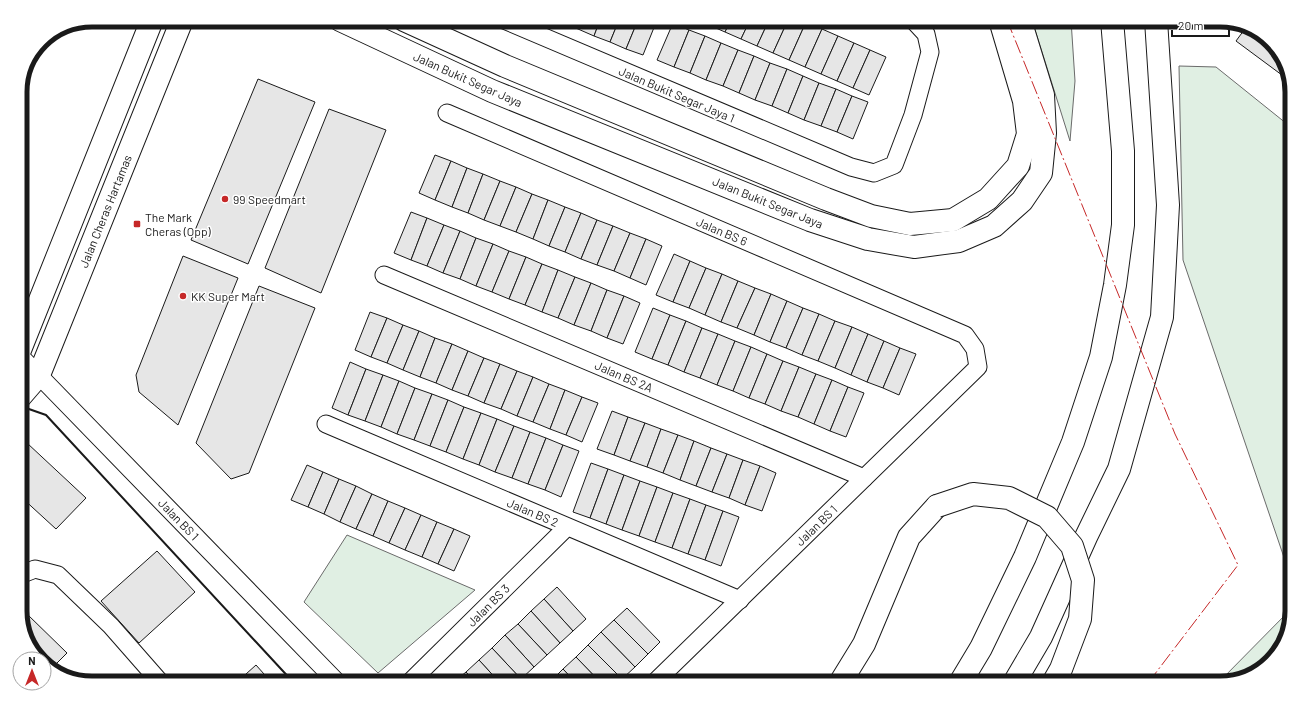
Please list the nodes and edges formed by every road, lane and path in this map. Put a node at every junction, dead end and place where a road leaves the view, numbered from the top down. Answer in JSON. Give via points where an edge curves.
{"nodes":[{"id":1,"x":149,"y":27,"type":"edge"},
{"id":2,"x":179,"y":27,"type":"edge"},
{"id":3,"x":355,"y":27,"type":"edge"},
{"id":4,"x":419,"y":27,"type":"edge"},
{"id":5,"x":521,"y":27,"type":"edge"},
{"id":6,"x":920,"y":27,"type":"edge"},
{"id":7,"x":1002,"y":27,"type":"edge"},
{"id":8,"x":1022,"y":27,"type":"edge"},
{"id":9,"x":1113,"y":27,"type":"edge"},
{"id":10,"x":1156,"y":27,"type":"edge"},
{"id":11,"x":447,"y":113,"type":"dead end"},
{"id":12,"x":384,"y":275,"type":"dead end"},
{"id":13,"x":27,"y":332,"type":"edge"},
{"id":14,"x":27,"y":363,"type":"edge"},
{"id":15,"x":978,"y":367,"type":"joint"},
{"id":16,"x":39,"y":375,"type":"junction"},
{"id":17,"x":27,"y":388,"type":"edge"},
{"id":18,"x":326,"y":424,"type":"dead end"},
{"id":19,"x":864,"y":478,"type":"junction"},
{"id":20,"x":567,"y":527,"type":"junction"},
{"id":21,"x":27,"y":572,"type":"edge"},
{"id":22,"x":740,"y":600,"type":"junction"},
{"id":23,"x":155,"y":676,"type":"edge"},
{"id":24,"x":331,"y":676,"type":"edge"},
{"id":25,"x":416,"y":676,"type":"edge"},
{"id":26,"x":661,"y":676,"type":"edge"},
{"id":27,"x":844,"y":676,"type":"edge"},
{"id":28,"x":964,"y":676,"type":"edge"},
{"id":29,"x":1018,"y":676,"type":"edge"},
{"id":30,"x":1057,"y":676,"type":"edge"}],
"edges":[{"from":1,"to":13,"type":"main road"},
{"from":2,"to":16,"type":"main road","name":"Jalan Cheras Hartamas"},
{"from":3,"to":8,"type":"main road","name":"Jalan Bukit Segar Jaya","via":[[492,91],[810,220],[868,239],[914,247],[958,241],[994,226],[1022,201],[1041,173],[1043,95]]},
{"from":4,"to":7,"type":"main road","name":"Jalan Bukit Segar Jaya","via":[[505,66],[826,199],[871,216],[910,224],[954,220],[988,199],[1018,166],[1028,134],[1024,101]]},
{"from":5,"to":6,"type":"street","name":"Jalan Bukit Segar Jaya 1","via":[[851,167],[874,173],[894,165],[913,115],[930,52],[926,34]]},
{"from":9,"to":28,"type":"main road","via":[[1123,151],[1123,225],[1115,285],[1100,357],[1073,442],[1021,564],[981,648]]},
{"from":10,"to":29,"type":"main road","via":[[1168,205],[1162,317],[1119,469],[1041,637]]},
{"from":11,"to":15,"type":"street","name":"Jalan BS 6","via":[[966,335],[975,349]]},
{"from":12,"to":19,"type":"street","name":"Jalan BS 2A"},
{"from":14,"to":16,"type":"street","name":"Jalan BS 1"},
{"from":15,"to":19,"type":"street","name":"Jalan BS 1"},
{"from":16,"to":17,"type":"main road","name":"Jalan Cheras Hartamas"},
{"from":16,"to":24,"type":"street","name":"Jalan BS 1"},
{"from":18,"to":20,"type":"street","name":"Jalan BS 2"},
{"from":19,"to":22,"type":"street","name":"Jalan BS 1"},
{"from":20,"to":22,"type":"street","name":"Jalan BS 2"},
{"from":20,"to":25,"type":"street","name":"Jalan BS 3"},
{"from":21,"to":23,"type":"street","via":[[35,569],[58,575],[111,626]]},
{"from":22,"to":26,"type":"street","name":"Jalan BS 1"},
{"from":27,"to":30,"type":"main road","bridge":true,"via":[[864,644],[909,537],[937,506],[973,494],[1009,498],[1047,517],[1072,546],[1083,580],[1080,620]]}]}
